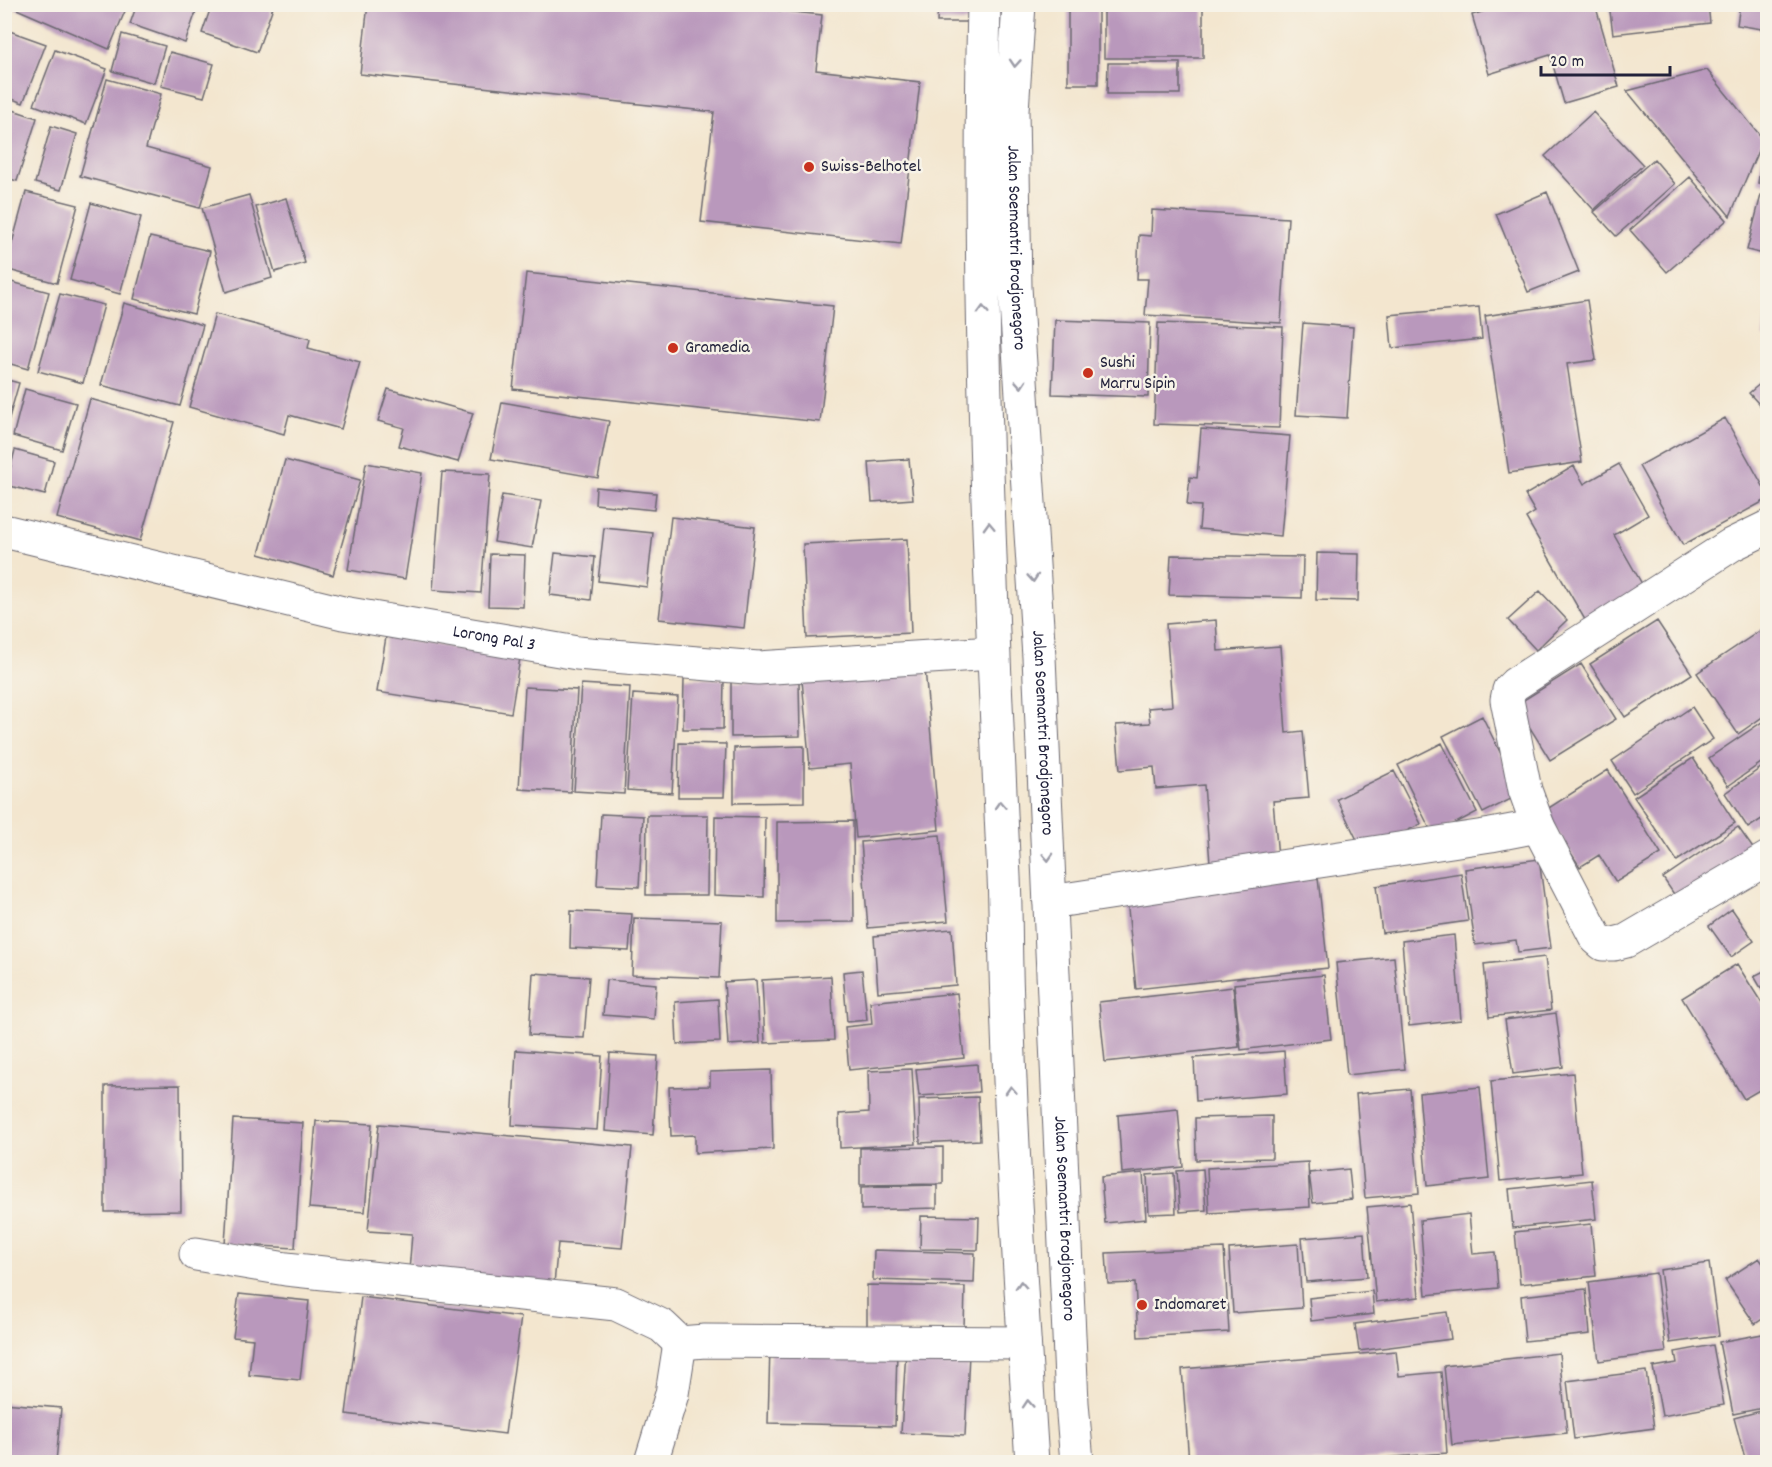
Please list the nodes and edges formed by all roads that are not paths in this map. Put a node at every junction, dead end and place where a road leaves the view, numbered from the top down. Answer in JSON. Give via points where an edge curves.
{"nodes":[{"id":1,"x":984,"y":4,"type":"edge"},
{"id":2,"x":1019,"y":4,"type":"edge"},
{"id":3,"x":1767,"y":527,"type":"edge"},
{"id":4,"x":4,"y":531,"type":"edge"},
{"id":5,"x":993,"y":653,"type":"junction"},
{"id":6,"x":1538,"y":826,"type":"junction"},
{"id":7,"x":1767,"y":858,"type":"edge"},
{"id":8,"x":1050,"y":902,"type":"junction"},
{"id":9,"x":1006,"y":999,"type":"junction"},
{"id":10,"x":1055,"y":1000,"type":"junction"},
{"id":11,"x":196,"y":1254,"type":"dead end"},
{"id":12,"x":680,"y":1343,"type":"junction"},
{"id":13,"x":1024,"y":1343,"type":"junction"},
{"id":14,"x":651,"y":1462,"type":"edge"},
{"id":15,"x":1032,"y":1462,"type":"edge"},
{"id":16,"x":1077,"y":1462,"type":"edge"}],
"edges":[{"from":5,"to":1,"type":"street","one_way":true,"via":[[982,285]]},
{"from":2,"to":8,"type":"street","name":"Jalan Soemantri Brodjonegoro","one_way":true,"via":[[1012,111],[1015,287]]},
{"from":3,"to":6,"type":"street","via":[[1731,545],[1509,690],[1507,700],[1525,790]]},
{"from":4,"to":5,"type":"street","name":"Lorong Pal 3","via":[[343,613],[578,653],[758,668]]},
{"from":9,"to":5,"type":"street","one_way":true},
{"from":6,"to":7,"type":"street","via":[[1596,938],[1603,944],[1626,941]]},
{"from":6,"to":8,"type":"street"},
{"from":8,"to":10,"type":"street","name":"Jalan Soemantri Brodjonegoro"},
{"from":9,"to":10,"type":"street"},
{"from":13,"to":9,"type":"street","one_way":true},
{"from":10,"to":16,"type":"street","name":"Jalan Soemantri Brodjonegoro"},
{"from":11,"to":12,"type":"street","via":[[286,1269],[616,1304],[662,1326]]},
{"from":12,"to":13,"type":"street"},
{"from":12,"to":14,"type":"street","via":[[672,1394]]},
{"from":15,"to":13,"type":"street","one_way":true}]}
